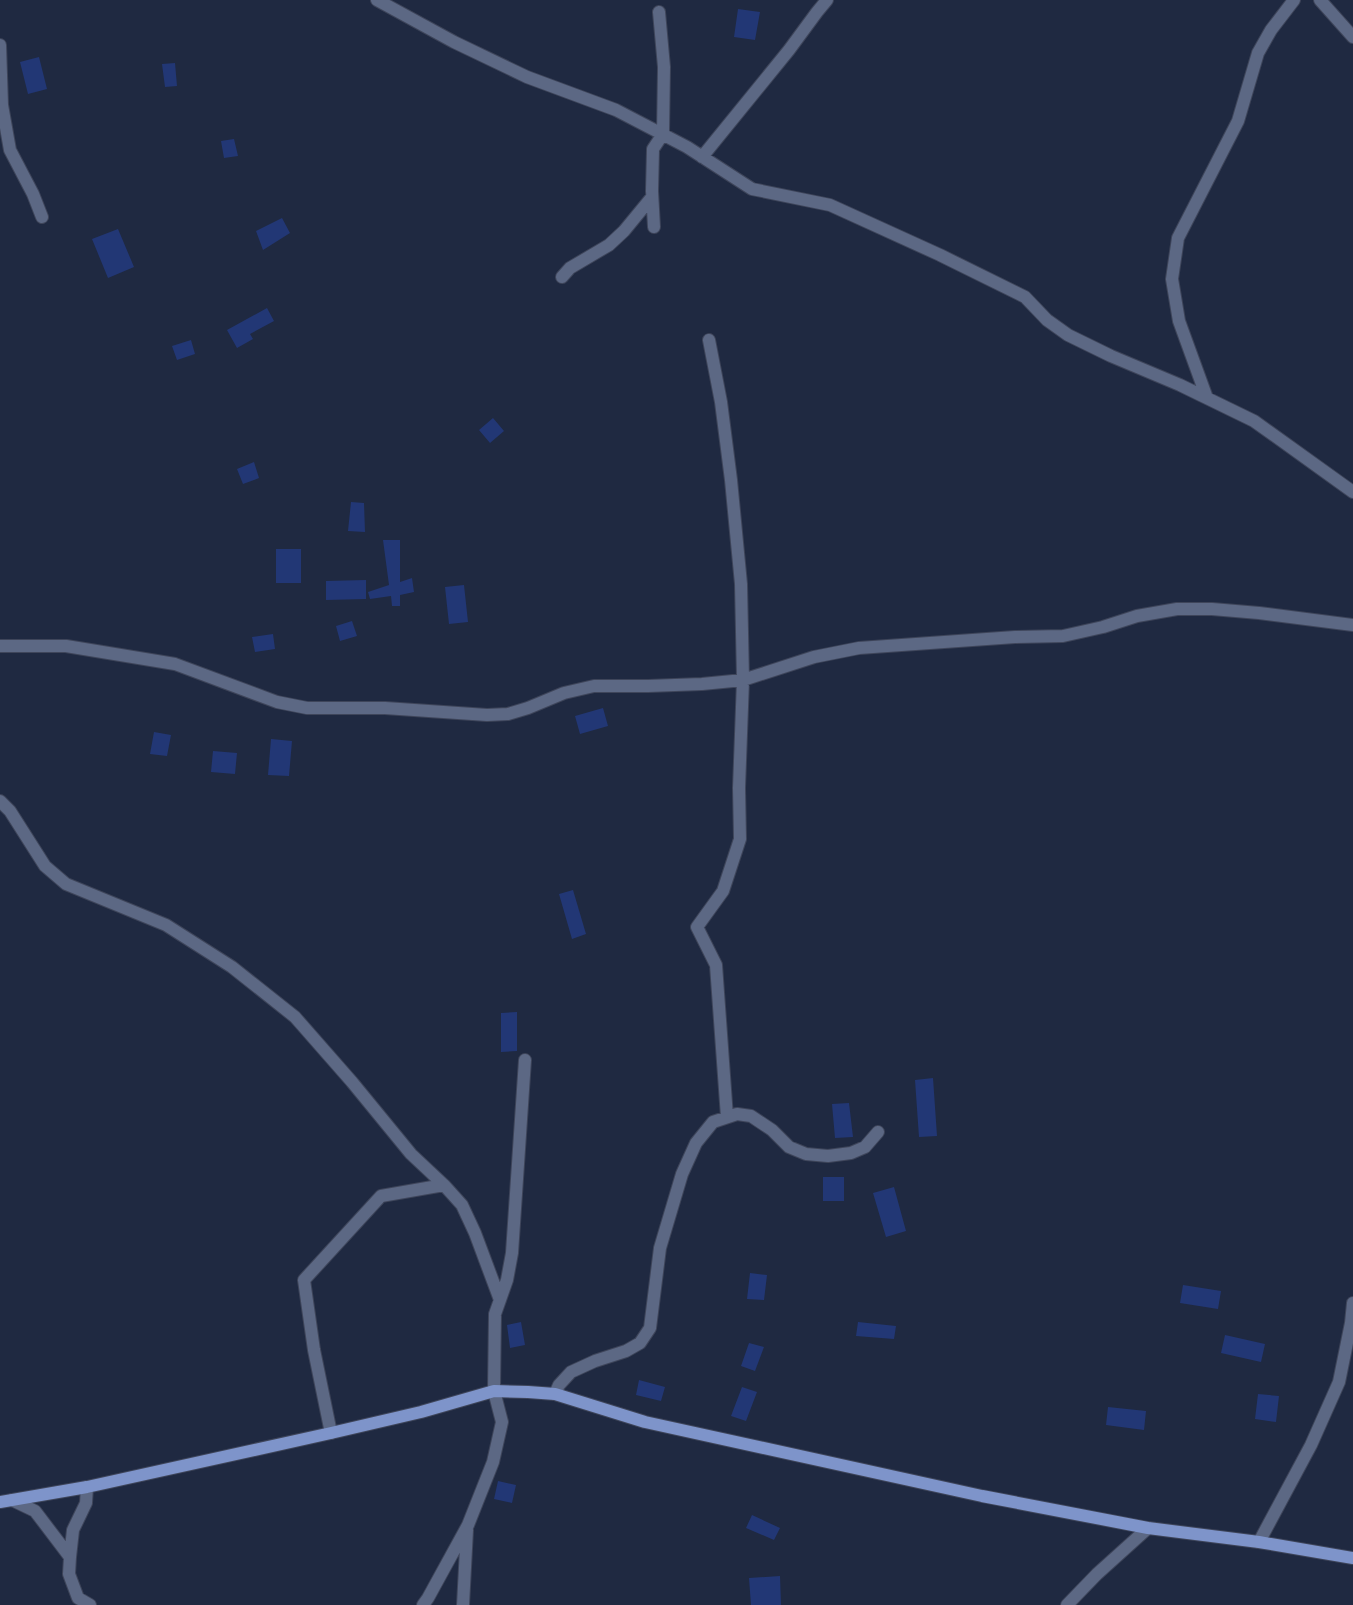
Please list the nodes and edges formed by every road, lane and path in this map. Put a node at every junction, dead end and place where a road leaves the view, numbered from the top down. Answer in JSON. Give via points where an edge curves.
{"nodes":[{"id":1,"x":377,"y":0,"type":"edge"},
{"id":2,"x":827,"y":0,"type":"edge"},
{"id":3,"x":1294,"y":0,"type":"edge"},
{"id":4,"x":1320,"y":0,"type":"edge"},
{"id":5,"x":660,"y":12,"type":"dead end"},
{"id":6,"x":1353,"y":37,"type":"edge"},
{"id":7,"x":0,"y":45,"type":"edge"},
{"id":8,"x":663,"y":134,"type":"junction"},
{"id":9,"x":702,"y":157,"type":"junction"},
{"id":10,"x":652,"y":197,"type":"junction"},
{"id":11,"x":42,"y":217,"type":"dead end"},
{"id":12,"x":654,"y":228,"type":"dead end"},
{"id":13,"x":562,"y":277,"type":"dead end"},
{"id":14,"x":709,"y":340,"type":"dead end"},
{"id":15,"x":1207,"y":398,"type":"junction"},
{"id":16,"x":1353,"y":492,"type":"edge"},
{"id":17,"x":1353,"y":625,"type":"edge"},
{"id":18,"x":0,"y":646,"type":"edge"},
{"id":19,"x":743,"y":680,"type":"junction"},
{"id":20,"x":0,"y":802,"type":"edge"},
{"id":21,"x":525,"y":1060,"type":"dead end"},
{"id":22,"x":727,"y":1117,"type":"junction"},
{"id":23,"x":878,"y":1132,"type":"dead end"},
{"id":24,"x":444,"y":1185,"type":"junction"},
{"id":25,"x":500,"y":1300,"type":"junction"},
{"id":26,"x":1353,"y":1303,"type":"edge"},
{"id":27,"x":494,"y":1391,"type":"junction"},
{"id":28,"x":555,"y":1394,"type":"junction"},
{"id":29,"x":331,"y":1433,"type":"junction"},
{"id":30,"x":87,"y":1487,"type":"junction"},
{"id":31,"x":6,"y":1501,"type":"edge"},
{"id":32,"x":468,"y":1525,"type":"junction"},
{"id":33,"x":1148,"y":1528,"type":"junction"},
{"id":34,"x":1259,"y":1542,"type":"junction"},
{"id":35,"x":70,"y":1557,"type":"junction"},
{"id":36,"x":1353,"y":1558,"type":"edge"},
{"id":37,"x":90,"y":1605,"type":"edge"},
{"id":38,"x":423,"y":1605,"type":"edge"},
{"id":39,"x":463,"y":1605,"type":"edge"},
{"id":40,"x":1067,"y":1605,"type":"edge"}],
"edges":[{"from":1,"to":8,"type":"street","via":[[454,42],[527,77],[616,110]]},
{"from":2,"to":9,"type":"street"},
{"from":3,"to":15,"type":"street","via":[[1271,30],[1258,53],[1238,121],[1178,238],[1172,279],[1179,321]]},
{"from":4,"to":6,"type":"street"},
{"from":5,"to":8,"type":"street","via":[[664,68]]},
{"from":7,"to":11,"type":"street","via":[[2,104],[10,150]]},
{"from":8,"to":9,"type":"street"},
{"from":8,"to":10,"type":"street","via":[[653,149]]},
{"from":9,"to":15,"type":"street","via":[[752,189],[830,205],[940,255],[1025,297],[1047,320],[1068,335]]},
{"from":10,"to":12,"type":"street"},
{"from":10,"to":13,"type":"street","via":[[609,245],[570,268]]},
{"from":14,"to":19,"type":"street","via":[[731,480],[741,584]]},
{"from":15,"to":16,"type":"street","via":[[1254,421]]},
{"from":17,"to":19,"type":"street","via":[[1212,609],[1177,609],[1137,616],[1063,636],[859,648],[814,657]]},
{"from":18,"to":19,"type":"street","via":[[66,646],[175,664],[277,702],[307,708],[385,708],[486,715],[508,714],[564,693],[594,686]]},
{"from":19,"to":22,"type":"street","via":[[740,839],[724,891],[697,927],[716,966]]},
{"from":20,"to":24,"type":"street","via":[[10,811],[46,866],[66,884],[166,925],[232,967],[295,1017],[411,1154]]},
{"from":21,"to":25,"type":"street","via":[[512,1253]]},
{"from":22,"to":23,"type":"street","via":[[737,1114],[752,1116],[772,1130],[789,1147],[806,1154],[828,1156],[851,1153],[865,1147]]},
{"from":22,"to":28,"type":"street","via":[[713,1122],[696,1143],[682,1174],[660,1248],[650,1328],[640,1343],[626,1351],[571,1372],[559,1384]]},
{"from":24,"to":25,"type":"street","via":[[462,1205]]},
{"from":24,"to":29,"type":"street","via":[[381,1196],[304,1280],[314,1350]]},
{"from":25,"to":27,"type":"street","via":[[495,1314]]},
{"from":26,"to":34,"type":"street","via":[[1339,1382],[1311,1445]]},
{"from":27,"to":28,"type":"main road"},
{"from":27,"to":29,"type":"main road","via":[[421,1412]]},
{"from":27,"to":32,"type":"street","via":[[502,1422],[493,1462]]},
{"from":28,"to":33,"type":"main road","via":[[645,1422],[982,1496]]},
{"from":29,"to":30,"type":"main road"},
{"from":30,"to":31,"type":"main road"},
{"from":30,"to":35,"type":"street","via":[[86,1503],[73,1530]]},
{"from":31,"to":35,"type":"street","via":[[35,1511]]},
{"from":32,"to":38,"type":"street"},
{"from":32,"to":39,"type":"street"},
{"from":33,"to":34,"type":"main road"},
{"from":33,"to":40,"type":"street"},
{"from":34,"to":36,"type":"main road"},
{"from":35,"to":37,"type":"street","via":[[69,1574],[78,1598]]}]}
